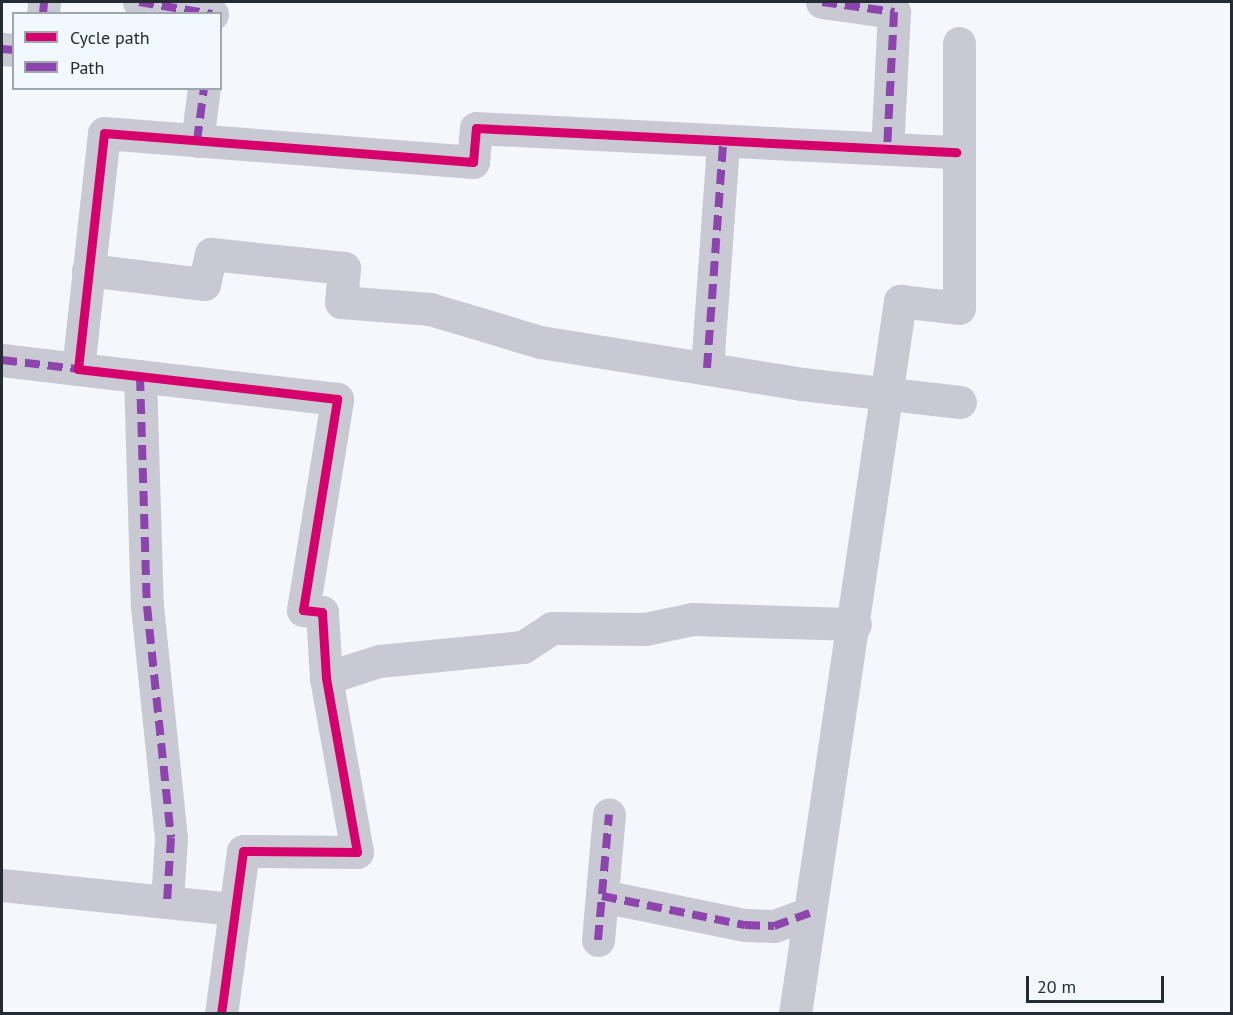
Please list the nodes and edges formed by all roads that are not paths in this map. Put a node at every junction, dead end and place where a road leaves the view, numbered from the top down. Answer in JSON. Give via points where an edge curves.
{"nodes":[{"id":1,"x":139,"y":2,"type":"edge"},
{"id":2,"x":822,"y":2,"type":"edge"},
{"id":3,"x":200,"y":12,"type":"edge"},
{"id":4,"x":959,"y":43,"type":"dead end"},
{"id":5,"x":204,"y":90,"type":"edge"},
{"id":6,"x":197,"y":141,"type":"junction"},
{"id":7,"x":723,"y":143,"type":"junction"},
{"id":8,"x":887,"y":149,"type":"junction"},
{"id":9,"x":957,"y":152,"type":"junction"},
{"id":10,"x":88,"y":270,"type":"junction"},
{"id":11,"x":2,"y":360,"type":"edge"},
{"id":12,"x":707,"y":368,"type":"junction"},
{"id":13,"x":78,"y":369,"type":"junction"},
{"id":14,"x":140,"y":376,"type":"junction"},
{"id":15,"x":886,"y":393,"type":"junction"},
{"id":16,"x":960,"y":402,"type":"dead end"},
{"id":17,"x":855,"y":624,"type":"junction"},
{"id":18,"x":326,"y":678,"type":"junction"},
{"id":19,"x":609,"y":814,"type":"dead end"},
{"id":20,"x":2,"y":885,"type":"edge"},
{"id":21,"x":602,"y":896,"type":"junction"},
{"id":22,"x":167,"y":902,"type":"junction"},
{"id":23,"x":235,"y":909,"type":"junction"},
{"id":24,"x":810,"y":913,"type":"junction"},
{"id":25,"x":598,"y":940,"type":"dead end"},
{"id":26,"x":221,"y":1014,"type":"edge"},
{"id":27,"x":795,"y":1014,"type":"edge"}],
"edges":[{"from":1,"to":3,"type":"street"},
{"from":2,"to":8,"type":"street","via":[[894,12]]},
{"from":4,"to":9,"type":"street"},
{"from":5,"to":6,"type":"street"},
{"from":6,"to":7,"type":"street","via":[[473,162],[476,128]]},
{"from":6,"to":10,"type":"street","via":[[104,133]]},
{"from":7,"to":8,"type":"street"},
{"from":7,"to":12,"type":"street"},
{"from":8,"to":9,"type":"street"},
{"from":9,"to":15,"type":"street","via":[[959,308],[900,301]]},
{"from":10,"to":12,"type":"street","via":[[204,284],[211,254],[344,268],[341,302],[430,309],[540,342]]},
{"from":10,"to":13,"type":"street"},
{"from":11,"to":13,"type":"street"},
{"from":12,"to":15,"type":"street"},
{"from":13,"to":14,"type":"street"},
{"from":14,"to":18,"type":"street","via":[[337,399],[303,610],[322,612]]},
{"from":14,"to":22,"type":"street","via":[[147,606],[171,838]]},
{"from":15,"to":16,"type":"street"},
{"from":15,"to":17,"type":"street"},
{"from":17,"to":18,"type":"street","via":[[692,619],[645,629],[552,628],[523,647],[379,661]]},
{"from":17,"to":24,"type":"street"},
{"from":18,"to":23,"type":"street","via":[[357,852],[243,851]]},
{"from":19,"to":21,"type":"street"},
{"from":20,"to":22,"type":"street"},
{"from":21,"to":24,"type":"street","via":[[745,925],[774,926]]},
{"from":21,"to":25,"type":"street"},
{"from":22,"to":23,"type":"street"},
{"from":23,"to":26,"type":"street"},
{"from":24,"to":27,"type":"street"}]}
